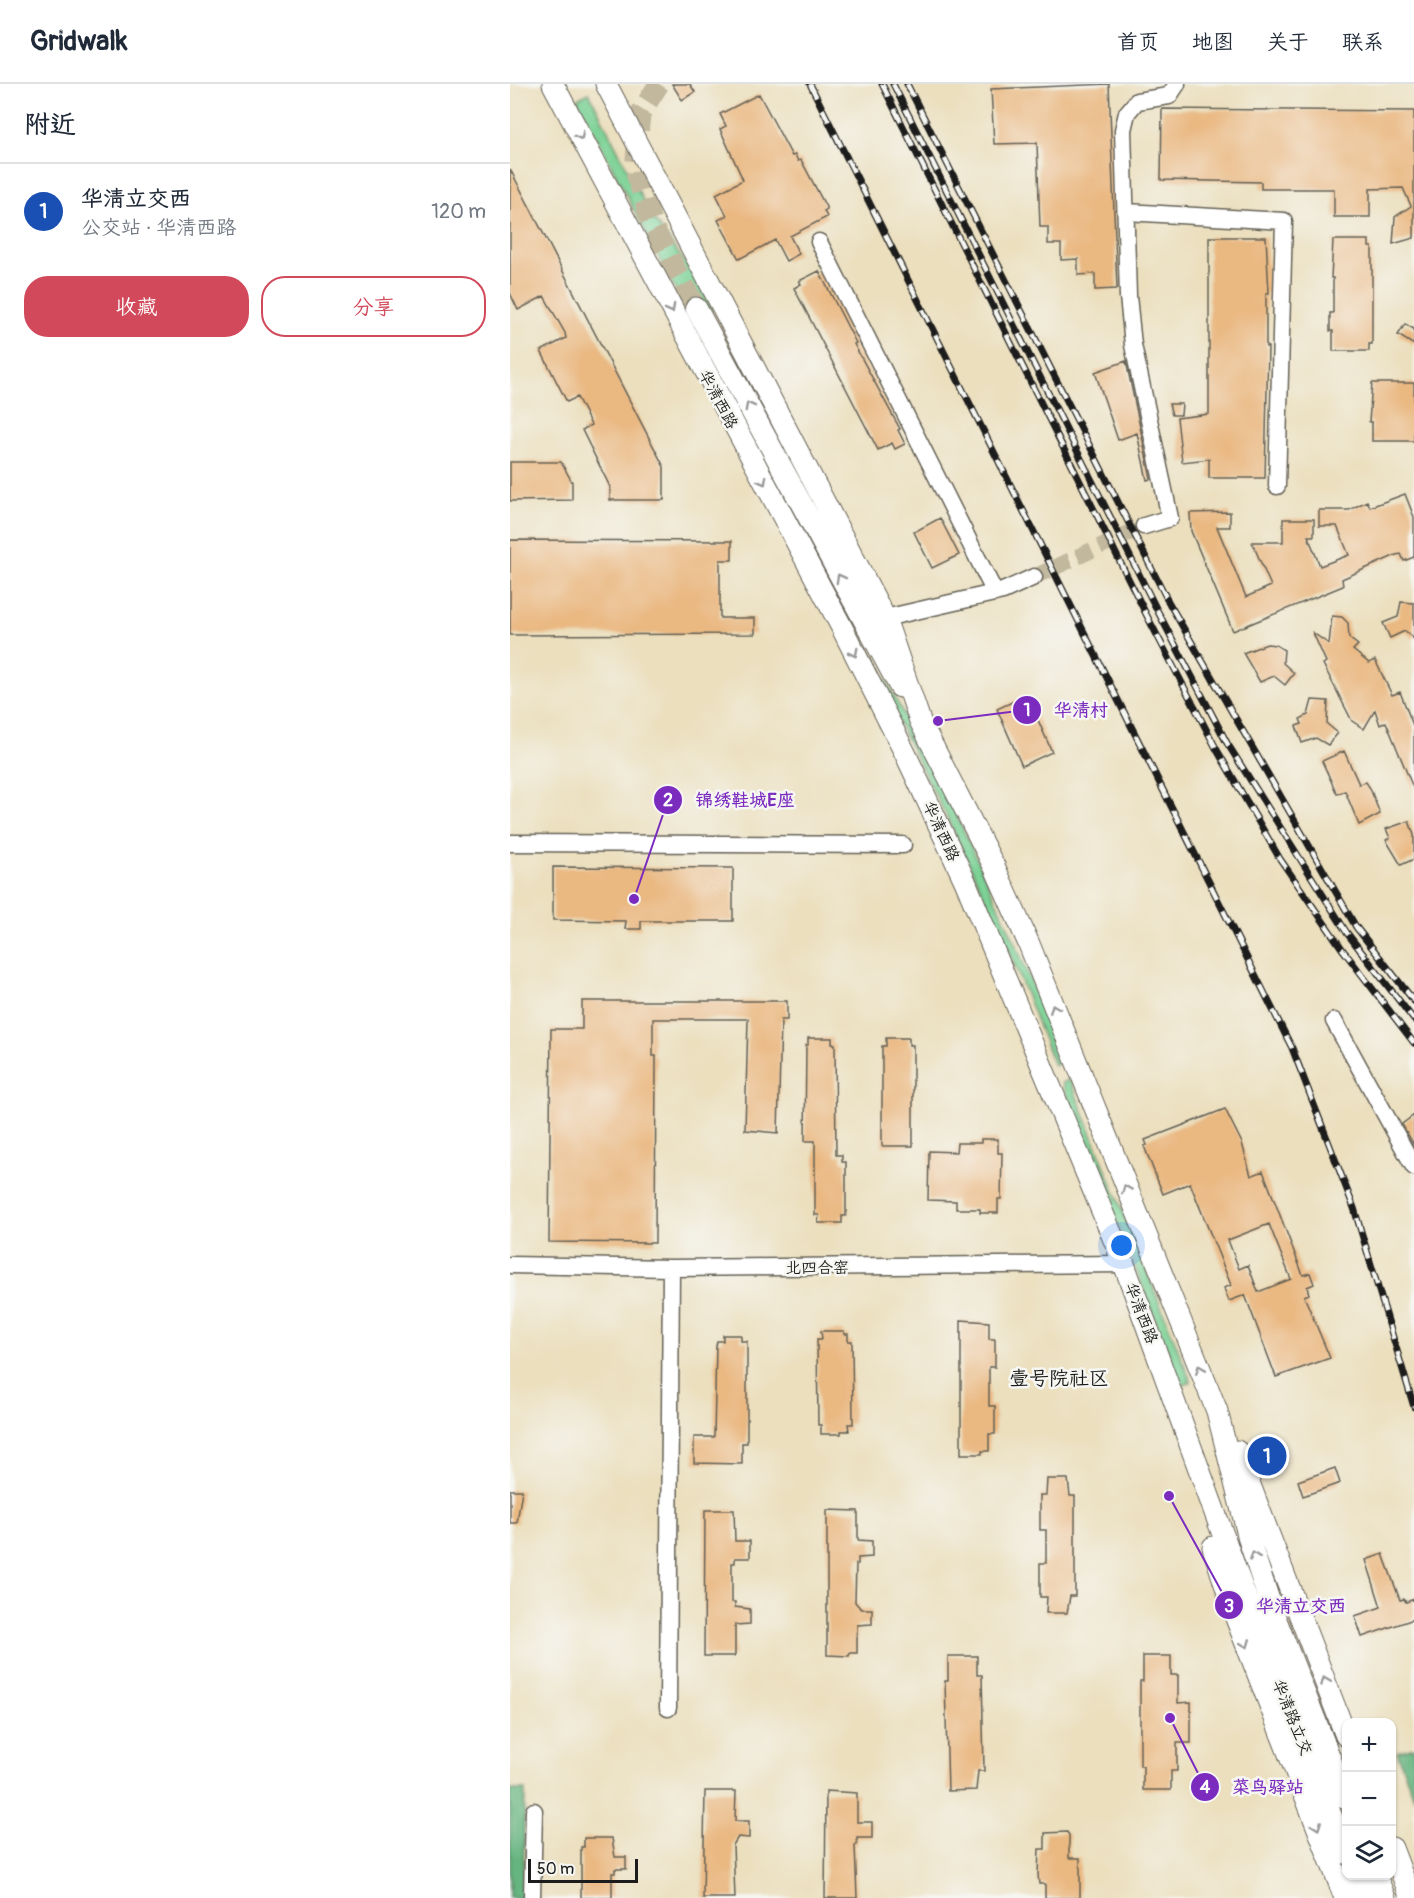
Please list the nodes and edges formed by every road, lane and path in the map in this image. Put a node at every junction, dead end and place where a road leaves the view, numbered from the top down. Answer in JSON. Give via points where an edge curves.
{"nodes":[{"id":1,"x":553,"y":84,"type":"edge"},
{"id":2,"x":606,"y":84,"type":"edge"},
{"id":3,"x":1177,"y":84,"type":"edge"},
{"id":4,"x":1126,"y":212,"type":"junction"},
{"id":5,"x":819,"y":242,"type":"dead end"},
{"id":6,"x":696,"y":308,"type":"tunnel mouth"},
{"id":7,"x":1277,"y":486,"type":"dead end"},
{"id":8,"x":1144,"y":526,"type":"tunnel mouth"},
{"id":9,"x":1034,"y":577,"type":"tunnel mouth"},
{"id":10,"x":995,"y":593,"type":"junction"},
{"id":11,"x":885,"y":618,"type":"junction"},
{"id":12,"x":920,"y":721,"type":"junction"},
{"id":13,"x":510,"y":843,"type":"edge"},
{"id":14,"x":903,"y":845,"type":"dead end"},
{"id":15,"x":1334,"y":1021,"type":"dead end"},
{"id":16,"x":1414,"y":1167,"type":"edge"},
{"id":17,"x":1124,"y":1264,"type":"junction"},
{"id":18,"x":510,"y":1265,"type":"edge"},
{"id":19,"x":671,"y":1268,"type":"junction"},
{"id":20,"x":1217,"y":1411,"type":"junction"},
{"id":21,"x":1185,"y":1427,"type":"junction"},
{"id":22,"x":1262,"y":1613,"type":"junction"},
{"id":23,"x":668,"y":1708,"type":"dead end"},
{"id":24,"x":1342,"y":1724,"type":"edge"},
{"id":25,"x":1342,"y":1788,"type":"edge"},
{"id":26,"x":534,"y":1811,"type":"dead end"},
{"id":27,"x":1342,"y":1839,"type":"edge"},
{"id":28,"x":1396,"y":1859,"type":"edge"},
{"id":29,"x":1357,"y":1880,"type":"edge"},
{"id":30,"x":1378,"y":1880,"type":"edge"},
{"id":31,"x":532,"y":1898,"type":"edge"},
{"id":32,"x":1345,"y":1898,"type":"edge"},
{"id":33,"x":1364,"y":1898,"type":"edge"},
{"id":34,"x":1385,"y":1898,"type":"edge"},
{"id":35,"x":1411,"y":1898,"type":"edge"}],
"edges":[{"from":1,"to":17,"type":"main road","name":"华清西路","one_way":true,"via":[[905,753],[1007,979]]},
{"from":2,"to":11,"type":"main road","name":"华清西路"},
{"from":3,"to":4,"type":"street","via":[[1169,96],[1137,101],[1127,113],[1123,130]]},
{"from":4,"to":7,"type":"street","via":[[1284,222]]},
{"from":4,"to":8,"type":"street","via":[[1133,345],[1170,518]]},
{"from":5,"to":10,"type":"street"},
{"from":12,"to":6,"type":"main road","one_way":true},
{"from":9,"to":10,"type":"street"},
{"from":10,"to":11,"type":"street"},
{"from":11,"to":12,"type":"main road","name":"华清西路"},
{"from":20,"to":12,"type":"main road","name":"华清西路","one_way":true,"via":[[1029,944]]},
{"from":13,"to":14,"type":"street"},
{"from":15,"to":16,"type":"street"},
{"from":17,"to":19,"type":"street","name":"北四合窑"},
{"from":17,"to":21,"type":"main road","name":"华清西路"},
{"from":18,"to":19,"type":"street","name":"北四合窑"},
{"from":19,"to":23,"type":"street"},
{"from":22,"to":20,"type":"main road","name":"华清西路","one_way":true,"via":[[1250,1543]]},
{"from":24,"to":20,"type":"main road","one_way":true,"via":[[1290,1595],[1245,1465]]},
{"from":21,"to":22,"type":"main road","name":"华清西路"},
{"from":21,"to":32,"type":"main road","one_way":true,"via":[[1194,1485],[1236,1618]]},
{"from":22,"to":25,"type":"main road","name":"华清路立交"},
{"from":22,"to":27,"type":"main road","name":"华清路立交"},
{"from":26,"to":31,"type":"street"},
{"from":28,"to":35,"type":"main road"},
{"from":29,"to":33,"type":"main road"},
{"from":30,"to":34,"type":"main road"}]}
